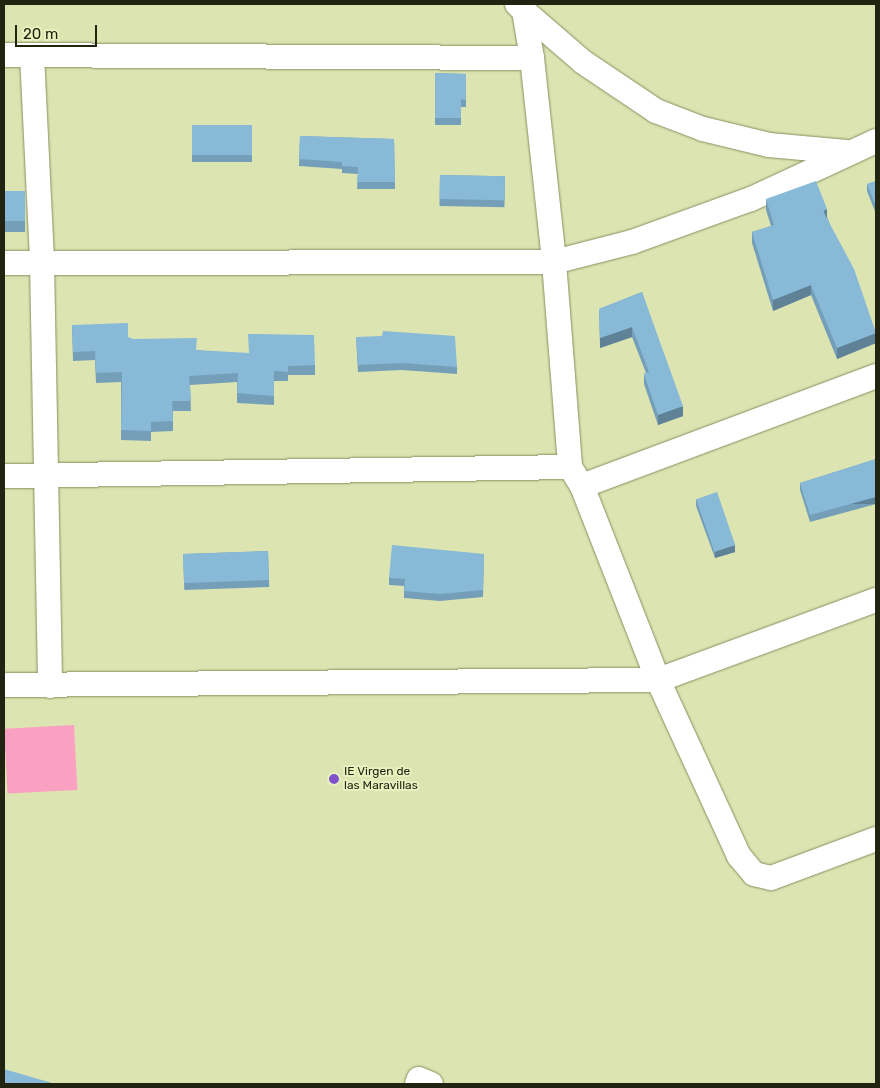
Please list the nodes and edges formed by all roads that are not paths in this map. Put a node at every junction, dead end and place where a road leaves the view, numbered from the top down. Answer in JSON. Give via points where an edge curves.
{"nodes":[{"id":1,"x":520,"y":7,"type":"edge"},
{"id":2,"x":4,"y":55,"type":"edge"},
{"id":3,"x":32,"y":55,"type":"junction"},
{"id":4,"x":532,"y":58,"type":"junction"},
{"id":5,"x":876,"y":141,"type":"edge"},
{"id":6,"x":848,"y":153,"type":"junction"},
{"id":7,"x":42,"y":262,"type":"junction"},
{"id":8,"x":554,"y":262,"type":"junction"},
{"id":9,"x":4,"y":263,"type":"edge"},
{"id":10,"x":876,"y":376,"type":"edge"},
{"id":11,"x":4,"y":476,"type":"edge"},
{"id":12,"x":46,"y":476,"type":"junction"},
{"id":13,"x":576,"y":476,"type":"junction"},
{"id":14,"x":876,"y":600,"type":"edge"},
{"id":15,"x":658,"y":680,"type":"junction"},
{"id":16,"x":4,"y":685,"type":"edge"},
{"id":17,"x":50,"y":686,"type":"junction"},
{"id":18,"x":876,"y":839,"type":"edge"},
{"id":19,"x":417,"y":1084,"type":"edge"},
{"id":20,"x":431,"y":1084,"type":"edge"}],
"edges":[{"from":1,"to":4,"type":"street"},
{"from":1,"to":6,"type":"street","via":[[583,62],[656,111],[704,129],[769,146]]},
{"from":2,"to":3,"type":"street"},
{"from":3,"to":4,"type":"street"},
{"from":3,"to":7,"type":"street"},
{"from":4,"to":8,"type":"street"},
{"from":5,"to":6,"type":"street"},
{"from":6,"to":8,"type":"street","via":[[751,199],[632,242]]},
{"from":7,"to":8,"type":"street"},
{"from":7,"to":9,"type":"street"},
{"from":7,"to":12,"type":"street"},
{"from":8,"to":13,"type":"street"},
{"from":10,"to":13,"type":"street"},
{"from":11,"to":12,"type":"street"},
{"from":12,"to":13,"type":"street"},
{"from":12,"to":17,"type":"street"},
{"from":13,"to":15,"type":"street"},
{"from":14,"to":15,"type":"street"},
{"from":15,"to":17,"type":"street"},
{"from":15,"to":18,"type":"street","via":[[740,856],[754,874],[771,878]]},
{"from":16,"to":17,"type":"street"},
{"from":19,"to":20,"type":"street","via":[[419,1079]]}]}
